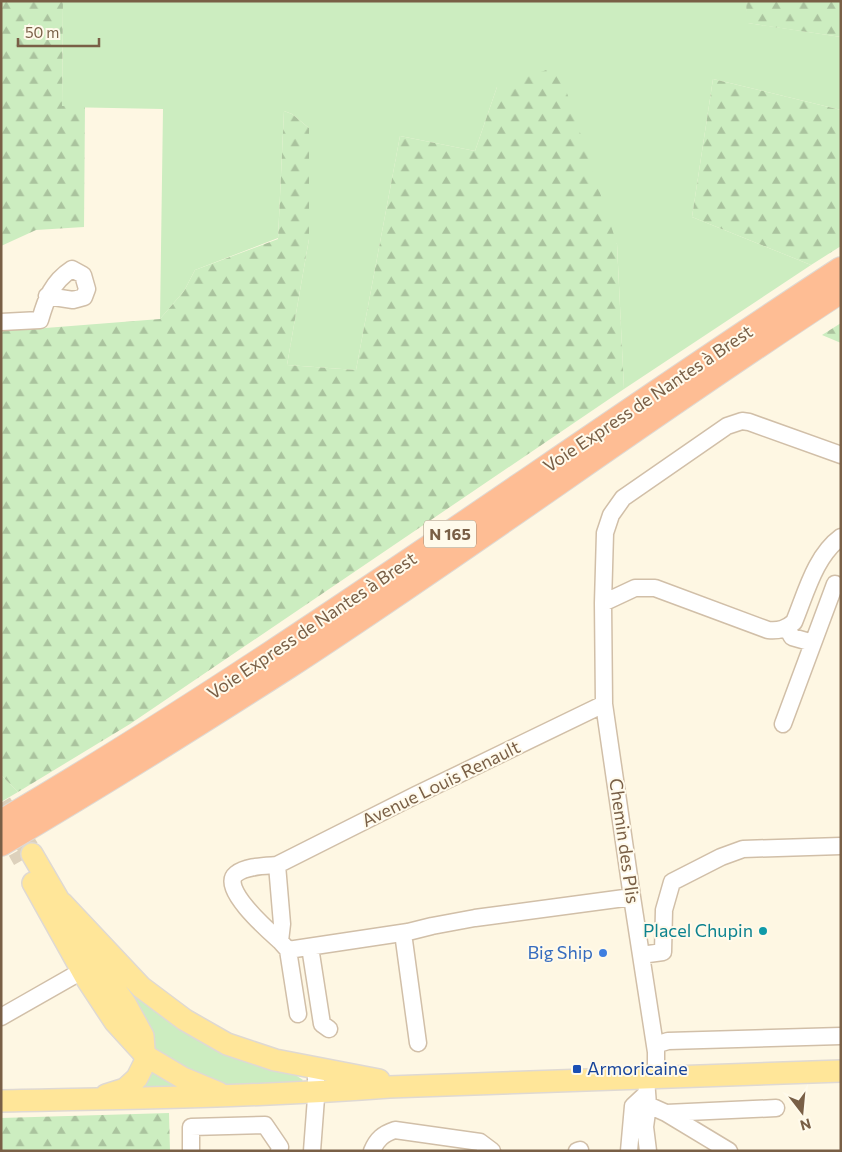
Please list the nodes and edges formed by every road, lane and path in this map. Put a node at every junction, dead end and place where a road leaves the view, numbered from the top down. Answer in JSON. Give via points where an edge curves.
{"nodes":[{"id":1,"x":841,"y":268,"type":"edge"},
{"id":2,"x":841,"y":291,"type":"edge"},
{"id":3,"x":47,"y":296,"type":"dead end"},
{"id":4,"x":1,"y":322,"type":"edge"},
{"id":5,"x":841,"y":455,"type":"edge"},
{"id":6,"x":841,"y":537,"type":"edge"},
{"id":7,"x":834,"y":584,"type":"dead end"},
{"id":8,"x":603,"y":603,"type":"junction"},
{"id":9,"x":787,"y":628,"type":"junction"},
{"id":10,"x":813,"y":643,"type":"junction"},
{"id":11,"x":604,"y":704,"type":"junction"},
{"id":12,"x":783,"y":724,"type":"dead end"},
{"id":13,"x":62,"y":808,"type":"junction"},
{"id":14,"x":1,"y":822,"type":"edge"},
{"id":15,"x":1,"y":844,"type":"edge"},
{"id":16,"x":841,"y":846,"type":"edge"},
{"id":17,"x":18,"y":857,"type":"edge"},
{"id":18,"x":277,"y":865,"type":"junction"},
{"id":19,"x":632,"y":897,"type":"junction"},
{"id":20,"x":62,"y":903,"type":"junction"},
{"id":21,"x":403,"y":933,"type":"junction"},
{"id":22,"x":284,"y":945,"type":"junction"},
{"id":23,"x":310,"y":947,"type":"junction"},
{"id":24,"x":641,"y":955,"type":"junction"},
{"id":25,"x":88,"y":965,"type":"junction"},
{"id":26,"x":298,"y":1014,"type":"dead end"},
{"id":27,"x":1,"y":1017,"type":"edge"},
{"id":28,"x":329,"y":1029,"type":"dead end"},
{"id":29,"x":841,"y":1036,"type":"edge"},
{"id":30,"x":418,"y":1043,"type":"dead end"},
{"id":31,"x":655,"y":1045,"type":"junction"},
{"id":32,"x":146,"y":1056,"type":"junction"},
{"id":33,"x":316,"y":1068,"type":"junction"},
{"id":34,"x":841,"y":1071,"type":"edge"},
{"id":35,"x":456,"y":1085,"type":"junction"},
{"id":36,"x":649,"y":1089,"type":"junction"},
{"id":37,"x":316,"y":1092,"type":"junction"},
{"id":38,"x":228,"y":1096,"type":"junction"},
{"id":39,"x":71,"y":1099,"type":"junction"},
{"id":40,"x":1,"y":1100,"type":"edge"},
{"id":41,"x":776,"y":1108,"type":"dead end"},
{"id":42,"x":666,"y":1113,"type":"junction"},
{"id":43,"x":191,"y":1151,"type":"edge"},
{"id":44,"x":279,"y":1151,"type":"edge"},
{"id":45,"x":312,"y":1151,"type":"edge"},
{"id":46,"x":372,"y":1151,"type":"edge"},
{"id":47,"x":492,"y":1151,"type":"edge"},
{"id":48,"x":629,"y":1151,"type":"edge"},
{"id":49,"x":648,"y":1151,"type":"edge"},
{"id":50,"x":728,"y":1151,"type":"edge"}],
"edges":[{"from":1,"to":14,"type":"highway","name":"Voie Express de Nantes à Brest","number":"N 165","via":[[233,680]]},
{"from":2,"to":13,"type":"highway","name":"Voie Express de Nantes à Brest","number":"N 165","via":[[290,665]]},
{"from":3,"to":4,"type":"street","via":[[40,320]]},
{"from":5,"to":8,"type":"street","name":"Chemin des Plis","via":[[749,422],[727,426],[623,498],[611,515],[605,533]]},
{"from":6,"to":9,"type":"street","via":[[821,558],[794,622]]},
{"from":7,"to":10,"type":"street"},
{"from":8,"to":9,"type":"street","via":[[635,588],[655,588],[768,630]]},
{"from":8,"to":11,"type":"street","name":"Chemin des Plis"},
{"from":9,"to":10,"type":"street","via":[[792,638]]},
{"from":10,"to":12,"type":"street"},
{"from":11,"to":18,"type":"street","name":"Avenue Louis Renault"},
{"from":11,"to":19,"type":"street","name":"Chemin des Plis"},
{"from":13,"to":15,"type":"highway","name":"Voie Express de Nantes à Brest","number":"N 165"},
{"from":13,"to":17,"type":"highway","via":[[54,823]]},
{"from":16,"to":24,"type":"street","via":[[742,849],[672,882],[664,910],[663,952]]},
{"from":17,"to":20,"type":"main road"},
{"from":17,"to":25,"type":"main road"},
{"from":18,"to":22,"type":"street"},
{"from":18,"to":22,"type":"street","name":"Avenue Louis Renault","via":[[241,871],[234,875],[232,886],[245,906]]},
{"from":19,"to":21,"type":"street","via":[[475,918]]},
{"from":19,"to":24,"type":"street","name":"Chemin des Plis"},
{"from":20,"to":25,"type":"main road"},
{"from":20,"to":33,"type":"main road","via":[[141,987],[184,1020],[227,1044],[275,1060]]},
{"from":21,"to":23,"type":"street"},
{"from":21,"to":30,"type":"street"},
{"from":22,"to":23,"type":"street"},
{"from":22,"to":26,"type":"street"},
{"from":23,"to":28,"type":"street","via":[[322,1024]]},
{"from":24,"to":31,"type":"street","name":"Chemin des Plis"},
{"from":25,"to":27,"type":"street"},
{"from":25,"to":32,"type":"main road","via":[[115,1022]]},
{"from":29,"to":31,"type":"street"},
{"from":31,"to":36,"type":"street","name":"Chemin des Plis"},
{"from":32,"to":38,"type":"main road","via":[[183,1078]]},
{"from":32,"to":39,"type":"main road","via":[[137,1078],[125,1089]]},
{"from":33,"to":35,"type":"main road","via":[[377,1080]]},
{"from":33,"to":37,"type":"street"},
{"from":34,"to":36,"type":"main road"},
{"from":35,"to":36,"type":"main road"},
{"from":35,"to":37,"type":"main road"},
{"from":36,"to":42,"type":"street"},
{"from":36,"to":48,"type":"street","via":[[633,1106]]},
{"from":36,"to":49,"type":"street","name":"Chemin des Plis","via":[[645,1127]]},
{"from":37,"to":38,"type":"main road"},
{"from":37,"to":45,"type":"street"},
{"from":38,"to":39,"type":"main road"},
{"from":39,"to":40,"type":"main road"},
{"from":41,"to":42,"type":"street"},
{"from":42,"to":50,"type":"street"},
{"from":43,"to":44,"type":"street","via":[[191,1127],[265,1125],[280,1146]]},
{"from":46,"to":47,"type":"street","via":[[375,1142],[395,1130],[480,1142]]}]}
